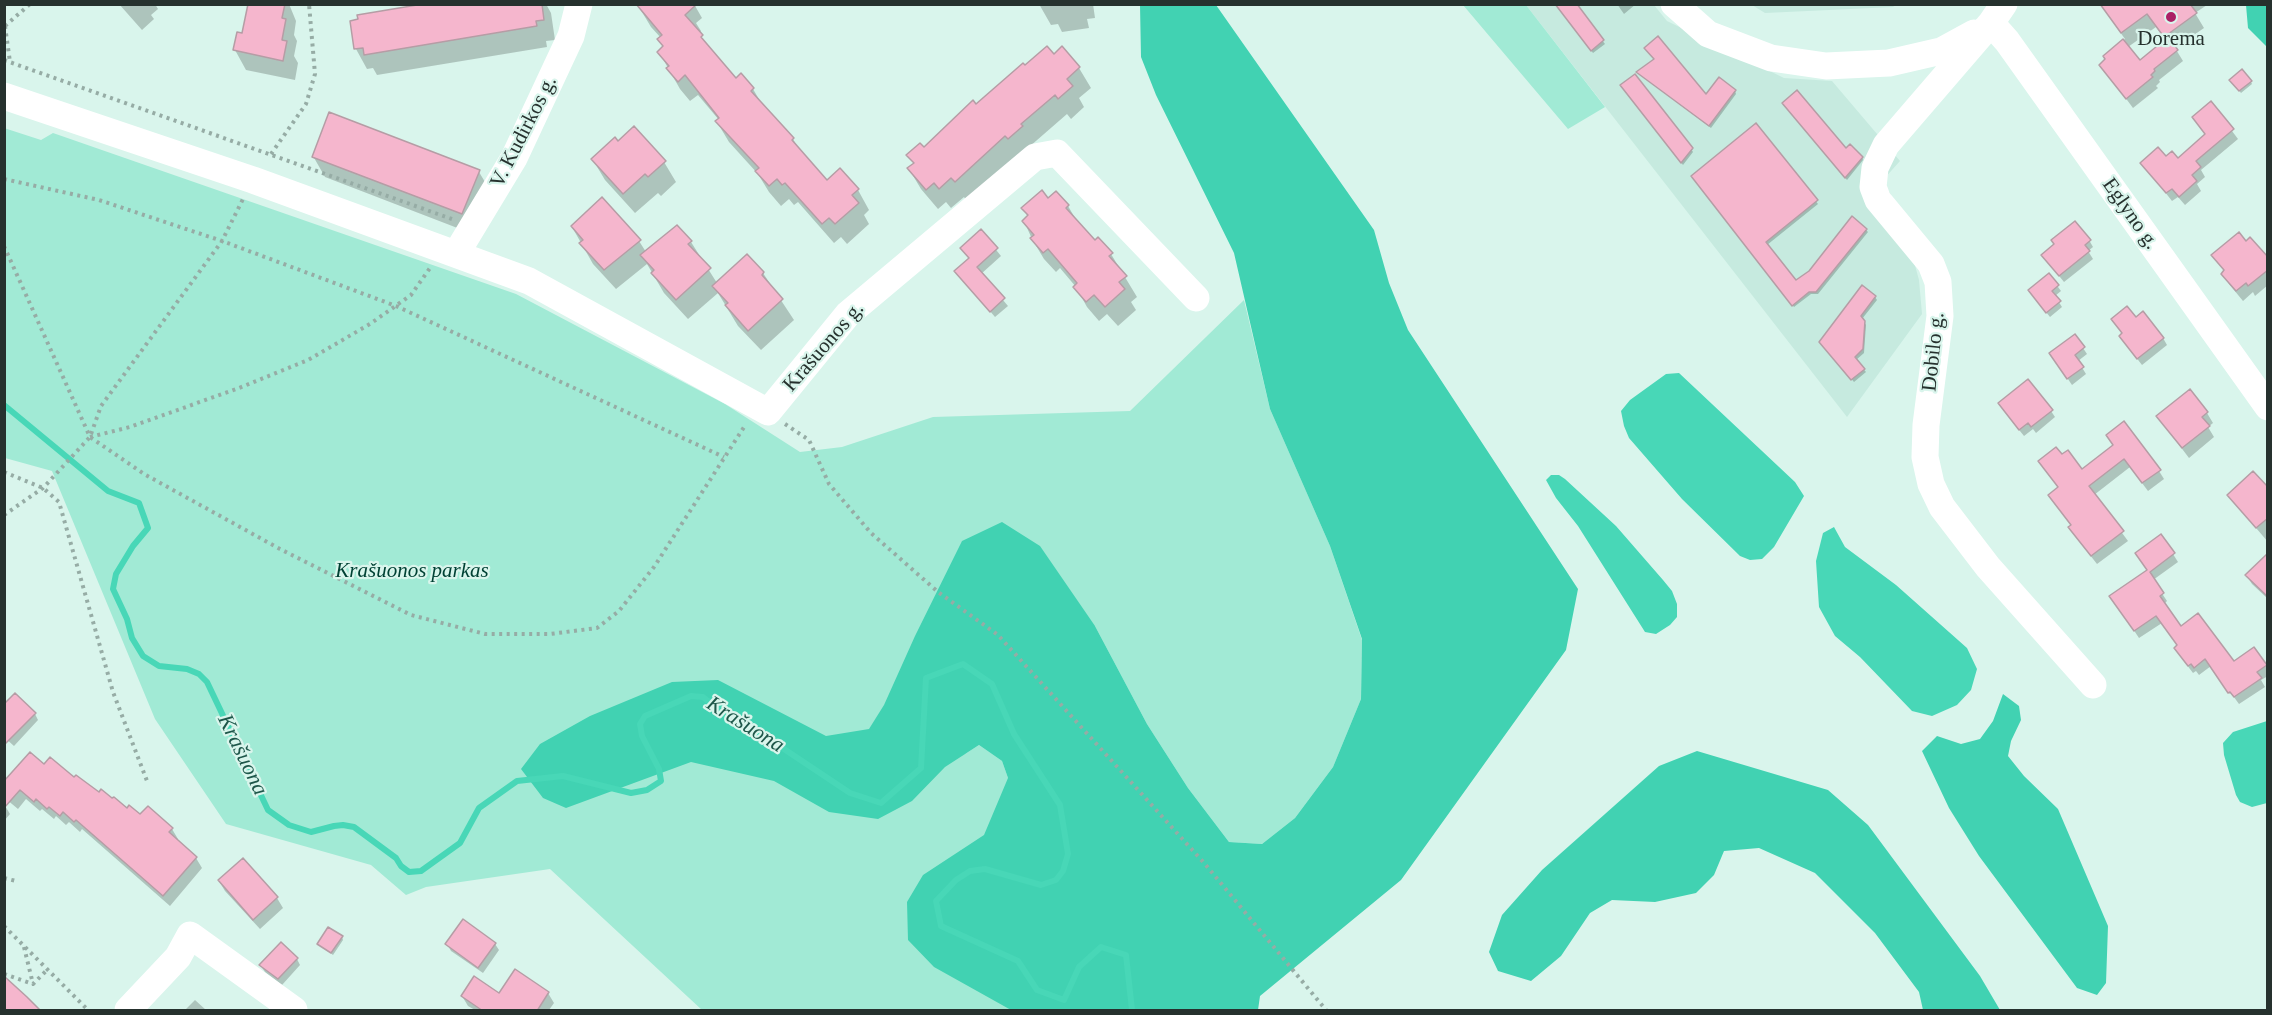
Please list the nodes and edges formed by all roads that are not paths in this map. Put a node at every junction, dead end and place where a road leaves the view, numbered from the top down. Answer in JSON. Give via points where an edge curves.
{"nodes":[{"id":1,"x":579,"y":4,"type":"edge"},
{"id":2,"x":1674,"y":4,"type":"edge"},
{"id":3,"x":1997,"y":14,"type":"edge"},
{"id":4,"x":4,"y":96,"type":"edge"},
{"id":5,"x":448,"y":251,"type":"junction"},
{"id":6,"x":1196,"y":298,"type":"dead end"},
{"id":7,"x":2268,"y":407,"type":"edge"},
{"id":8,"x":2093,"y":685,"type":"dead end"},
{"id":9,"x":128,"y":1011,"type":"edge"},
{"id":10,"x":294,"y":1011,"type":"edge"}],
"edges":[{"from":1,"to":5,"type":"street","name":"V. Kudirkos g.","via":[[571,36],[514,158],[472,226]]},
{"from":2,"to":3,"type":"street","via":[[1708,34],[1771,58],[1826,66],[1889,63],[1941,51]]},
{"from":3,"to":7,"type":"street","name":"Eglyno g.","via":[[2007,41]]},
{"from":3,"to":8,"type":"street","name":"Dobilo g.","via":[[1886,145],[1875,168],[1873,187],[1878,200],[1931,264],[1938,282],[1940,316],[1925,457],[1931,484],[1942,507],[1988,567]]},
{"from":4,"to":5,"type":"street"},
{"from":5,"to":6,"type":"street","name":"Krašuonos g.","via":[[529,281],[763,409],[848,314],[1035,157],[1057,153]]},
{"from":9,"to":10,"type":"street","via":[[178,957],[190,935]]}]}
